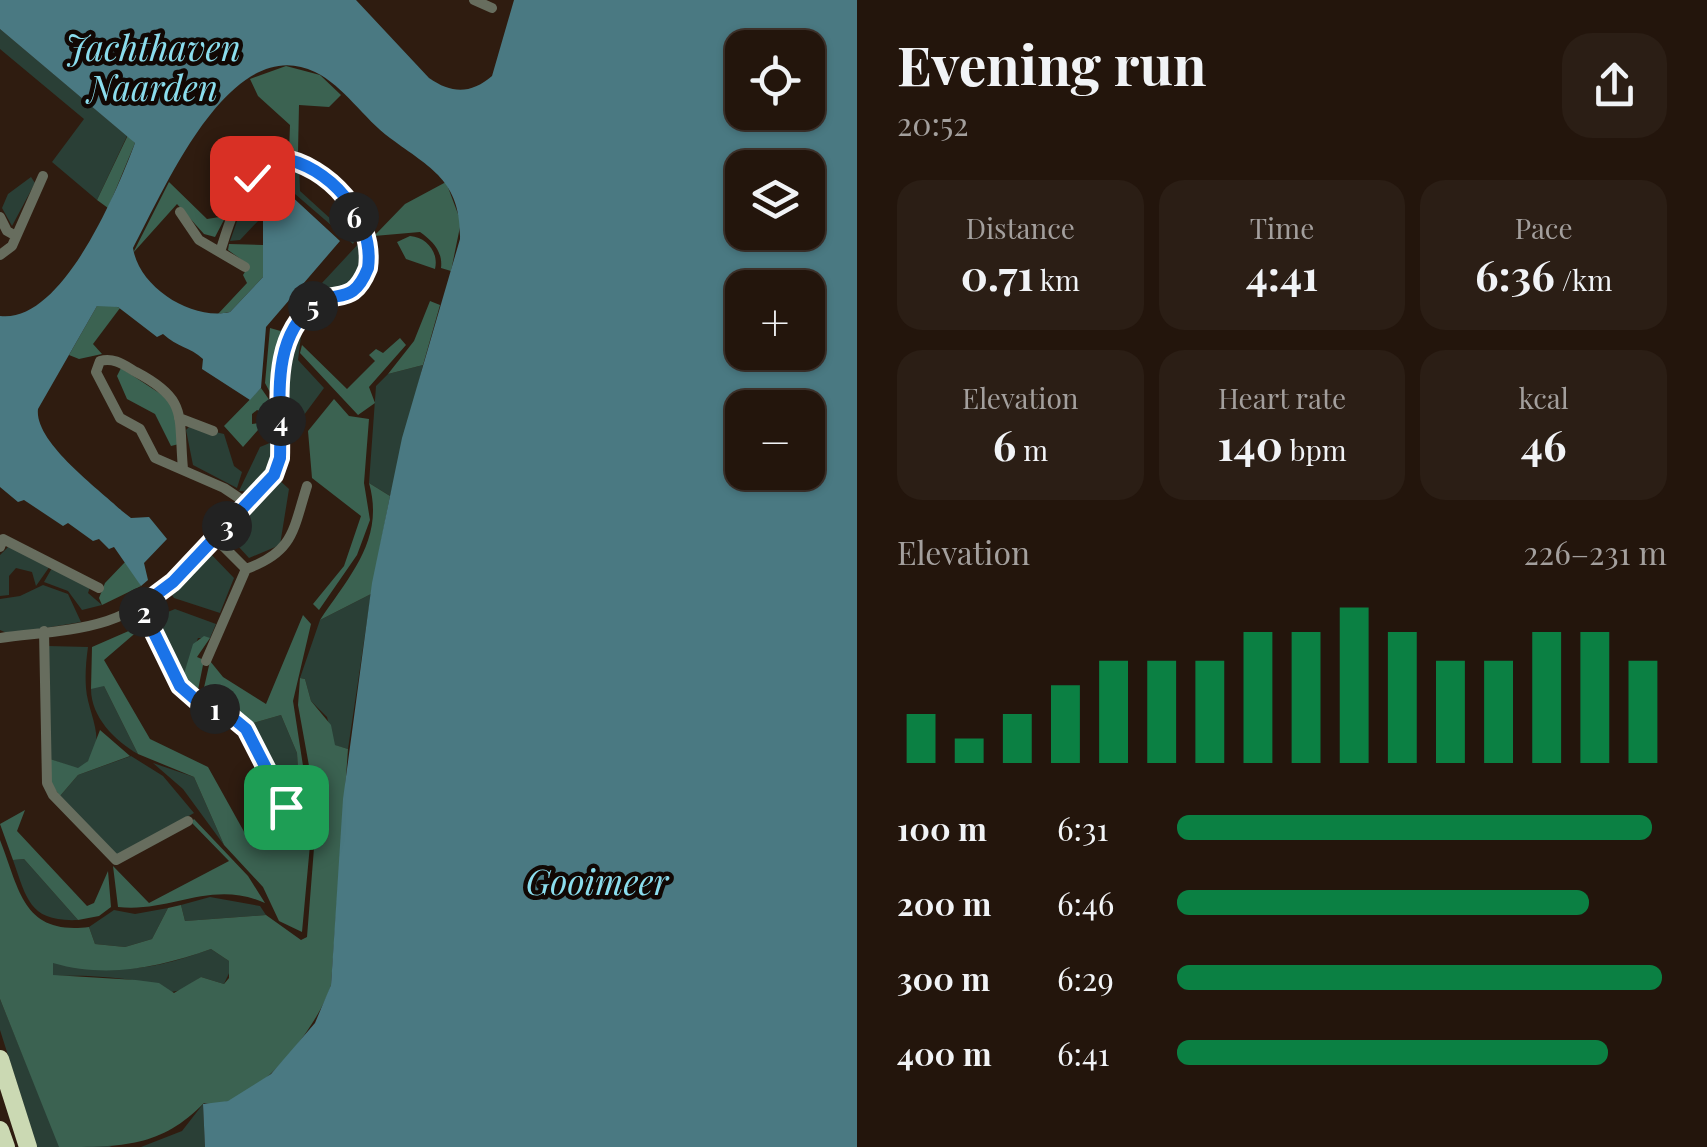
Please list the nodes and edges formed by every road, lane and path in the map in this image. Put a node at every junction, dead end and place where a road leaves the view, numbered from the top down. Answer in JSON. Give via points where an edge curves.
{"nodes":[{"id":1,"x":474,"y":0,"type":"edge"},
{"id":2,"x":492,"y":8,"type":"dead end"},
{"id":3,"x":43,"y":176,"type":"dead end"},
{"id":4,"x":180,"y":212,"type":"dead end"},
{"id":5,"x":0,"y":218,"type":"edge"},
{"id":6,"x":16,"y":236,"type":"junction"},
{"id":7,"x":220,"y":252,"type":"junction"},
{"id":8,"x":0,"y":255,"type":"edge"},
{"id":9,"x":245,"y":267,"type":"dead end"},
{"id":10,"x":179,"y":418,"type":"junction"},
{"id":11,"x":213,"y":431,"type":"dead end"},
{"id":12,"x":183,"y":469,"type":"junction"},
{"id":13,"x":308,"y":486,"type":"dead end"},
{"id":14,"x":248,"y":504,"type":"junction"},
{"id":15,"x":215,"y":538,"type":"junction"},
{"id":16,"x":0,"y":547,"type":"edge"},
{"id":17,"x":246,"y":569,"type":"junction"},
{"id":18,"x":99,"y":588,"type":"dead end"},
{"id":19,"x":141,"y":606,"type":"junction"},
{"id":20,"x":44,"y":631,"type":"junction"},
{"id":21,"x":0,"y":638,"type":"edge"},
{"id":22,"x":206,"y":661,"type":"dead end"},
{"id":23,"x":287,"y":809,"type":"dead end"},
{"id":24,"x":188,"y":821,"type":"dead end"},
{"id":25,"x":0,"y":1059,"type":"edge"},
{"id":26,"x":0,"y":1130,"type":"edge"},
{"id":27,"x":6,"y":1147,"type":"edge"},
{"id":28,"x":28,"y":1147,"type":"edge"}],
"edges":[{"from":1,"to":2,"type":"street"},
{"from":3,"to":6,"type":"street"},
{"from":4,"to":7,"type":"street","via":[[199,240]]},
{"from":5,"to":6,"type":"street"},
{"from":6,"to":8,"type":"street"},
{"from":7,"to":9,"type":"street"},
{"from":7,"to":14,"type":"street","via":[[252,178],[280,158],[320,170],[338,185],[369,258],[353,291],[314,305],[285,338],[279,468]]},
{"from":10,"to":11,"type":"street"},
{"from":10,"to":12,"type":"street"},
{"from":10,"to":12,"type":"street","via":[[168,389],[113,359],[96,366],[120,418],[140,428],[155,458]]},
{"from":12,"to":14,"type":"street"},
{"from":13,"to":17,"type":"street","via":[[283,552]]},
{"from":14,"to":15,"type":"street"},
{"from":15,"to":17,"type":"street"},
{"from":15,"to":19,"type":"street"},
{"from":16,"to":18,"type":"street","via":[[3,539]]},
{"from":17,"to":22,"type":"street"},
{"from":19,"to":20,"type":"street","via":[[97,624]]},
{"from":19,"to":23,"type":"street","via":[[180,686],[246,729]]},
{"from":20,"to":21,"type":"street"},
{"from":20,"to":24,"type":"street","via":[[47,783],[53,795],[116,860]]},
{"from":25,"to":28,"type":"highway"},
{"from":26,"to":27,"type":"highway"}]}
